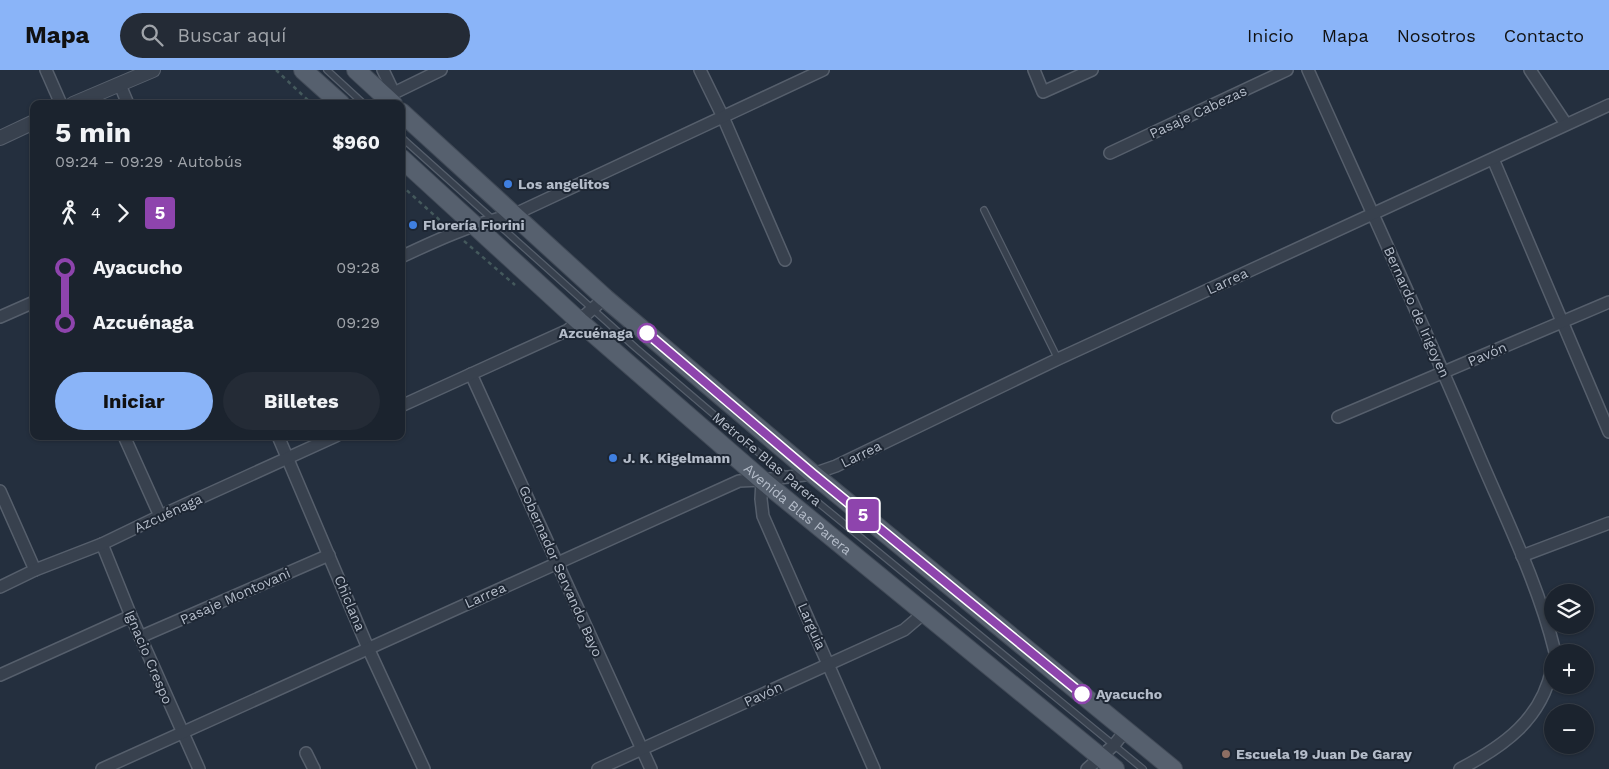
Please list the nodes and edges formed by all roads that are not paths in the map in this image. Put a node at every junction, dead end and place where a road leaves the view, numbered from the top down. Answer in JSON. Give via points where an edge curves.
{"nodes":[{"id":1,"x":46,"y":70,"type":"edge"},
{"id":2,"x":153,"y":70,"type":"edge"},
{"id":3,"x":302,"y":70,"type":"edge"},
{"id":4,"x":327,"y":70,"type":"edge"},
{"id":5,"x":356,"y":70,"type":"edge"},
{"id":6,"x":383,"y":70,"type":"edge"},
{"id":7,"x":440,"y":70,"type":"edge"},
{"id":8,"x":700,"y":70,"type":"edge"},
{"id":9,"x":824,"y":70,"type":"edge"},
{"id":10,"x":1034,"y":70,"type":"edge"},
{"id":11,"x":1092,"y":70,"type":"edge"},
{"id":12,"x":1287,"y":70,"type":"edge"},
{"id":13,"x":1308,"y":70,"type":"edge"},
{"id":14,"x":1530,"y":70,"type":"edge"},
{"id":15,"x":120,"y":85,"type":"junction"},
{"id":16,"x":391,"y":98,"type":"edge"},
{"id":17,"x":60,"y":100,"type":"edge"},
{"id":18,"x":82,"y":100,"type":"edge"},
{"id":19,"x":126,"y":100,"type":"edge"},
{"id":20,"x":336,"y":100,"type":"edge"},
{"id":21,"x":360,"y":100,"type":"edge"},
{"id":22,"x":1607,"y":106,"type":"edge"},
{"id":23,"x":405,"y":116,"type":"edge"},
{"id":24,"x":723,"y":117,"type":"junction"},
{"id":25,"x":1609,"y":119,"type":"edge"},
{"id":26,"x":30,"y":124,"type":"edge"},
{"id":27,"x":1566,"y":124,"type":"junction"},
{"id":28,"x":0,"y":138,"type":"edge"},
{"id":29,"x":405,"y":141,"type":"edge"},
{"id":30,"x":1110,"y":153,"type":"dead end"},
{"id":31,"x":1493,"y":159,"type":"junction"},
{"id":32,"x":405,"y":162,"type":"edge"},
{"id":33,"x":984,"y":210,"type":"dead end"},
{"id":34,"x":1373,"y":214,"type":"junction"},
{"id":35,"x":514,"y":215,"type":"junction"},
{"id":36,"x":492,"y":220,"type":"junction"},
{"id":37,"x":474,"y":226,"type":"junction"},
{"id":38,"x":405,"y":254,"type":"edge"},
{"id":39,"x":785,"y":260,"type":"dead end"},
{"id":40,"x":1609,"y":302,"type":"edge"},
{"id":41,"x":30,"y":304,"type":"edge"},
{"id":42,"x":599,"y":304,"type":"junction"},
{"id":43,"x":0,"y":317,"type":"edge"},
{"id":44,"x":579,"y":321,"type":"junction"},
{"id":45,"x":1562,"y":322,"type":"junction"},
{"id":46,"x":1058,"y":359,"type":"junction"},
{"id":47,"x":1444,"y":372,"type":"junction"},
{"id":48,"x":471,"y":374,"type":"junction"},
{"id":49,"x":405,"y":404,"type":"edge"},
{"id":50,"x":1338,"y":417,"type":"dead end"},
{"id":51,"x":1609,"y":432,"type":"edge"},
{"id":52,"x":126,"y":440,"type":"edge"},
{"id":53,"x":280,"y":440,"type":"edge"},
{"id":54,"x":327,"y":440,"type":"edge"},
{"id":55,"x":288,"y":458,"type":"junction"},
{"id":56,"x":813,"y":474,"type":"junction"},
{"id":57,"x":787,"y":477,"type":"junction"},
{"id":58,"x":762,"y":480,"type":"junction"},
{"id":59,"x":0,"y":490,"type":"edge"},
{"id":60,"x":160,"y":516,"type":"junction"},
{"id":61,"x":1609,"y":523,"type":"edge"},
{"id":62,"x":102,"y":544,"type":"junction"},
{"id":63,"x":329,"y":555,"type":"junction"},
{"id":64,"x":1522,"y":556,"type":"junction"},
{"id":65,"x":557,"y":562,"type":"junction"},
{"id":66,"x":35,"y":570,"type":"junction"},
{"id":67,"x":0,"y":587,"type":"edge"},
{"id":68,"x":924,"y":613,"type":"junction"},
{"id":69,"x":131,"y":616,"type":"junction"},
{"id":70,"x":140,"y":637,"type":"junction"},
{"id":71,"x":1553,"y":644,"type":"edge"},
{"id":72,"x":368,"y":648,"type":"junction"},
{"id":73,"x":828,"y":663,"type":"junction"},
{"id":74,"x":0,"y":675,"type":"edge"},
{"id":75,"x":1544,"y":692,"type":"edge"},
{"id":76,"x":1126,"y":730,"type":"junction"},
{"id":77,"x":182,"y":733,"type":"junction"},
{"id":78,"x":1114,"y":745,"type":"junction"},
{"id":79,"x":642,"y":750,"type":"junction"},
{"id":80,"x":306,"y":753,"type":"dead end"},
{"id":81,"x":1094,"y":763,"type":"edge"},
{"id":82,"x":102,"y":769,"type":"edge"},
{"id":83,"x":199,"y":769,"type":"edge"},
{"id":84,"x":314,"y":769,"type":"edge"},
{"id":85,"x":424,"y":769,"type":"edge"},
{"id":86,"x":598,"y":769,"type":"edge"},
{"id":87,"x":651,"y":769,"type":"edge"},
{"id":88,"x":874,"y":769,"type":"edge"},
{"id":89,"x":1115,"y":769,"type":"edge"},
{"id":90,"x":1143,"y":769,"type":"edge"},
{"id":91,"x":1173,"y":769,"type":"edge"},
{"id":92,"x":1460,"y":769,"type":"edge"}],
"edges":[{"from":1,"to":17,"type":"street"},
{"from":2,"to":15,"type":"street"},
{"from":3,"to":20,"type":"main road"},
{"from":4,"to":21,"type":"lane"},
{"from":5,"to":16,"type":"main road"},
{"from":6,"to":16,"type":"street"},
{"from":7,"to":16,"type":"street"},
{"from":8,"to":24,"type":"street"},
{"from":9,"to":24,"type":"street"},
{"from":10,"to":11,"type":"street","via":[[1043,92]]},
{"from":12,"to":30,"type":"street","name":"Pasaje Cabezas"},
{"from":13,"to":34,"type":"street","name":"Bernardo de Irigoyen"},
{"from":14,"to":27,"type":"street"},
{"from":15,"to":18,"type":"street"},
{"from":15,"to":19,"type":"street"},
{"from":22,"to":25,"type":"street"},
{"from":22,"to":27,"type":"street","name":"Larrea"},
{"from":23,"to":35,"type":"main road"},
{"from":24,"to":35,"type":"street"},
{"from":24,"to":39,"type":"street"},
{"from":26,"to":28,"type":"street"},
{"from":27,"to":31,"type":"street","name":"Larrea"},
{"from":29,"to":36,"type":"lane","name":"MetroFe Blas Parera"},
{"from":31,"to":34,"type":"street","name":"Larrea"},
{"from":31,"to":45,"type":"street"},
{"from":32,"to":37,"type":"main road","name":"Avenida Blas Parera"},
{"from":33,"to":46,"type":"lane"},
{"from":34,"to":46,"type":"street","name":"Larrea"},
{"from":34,"to":47,"type":"street","name":"Bernardo de Irigoyen"},
{"from":35,"to":36,"type":"street"},
{"from":35,"to":42,"type":"main road"},
{"from":36,"to":37,"type":"street"},
{"from":36,"to":42,"type":"lane","name":"MetroFe Blas Parera"},
{"from":37,"to":38,"type":"street"},
{"from":37,"to":44,"type":"main road","name":"Avenida Blas Parera"},
{"from":40,"to":45,"type":"street","name":"Pavón"},
{"from":41,"to":43,"type":"street"},
{"from":42,"to":44,"type":"street"},
{"from":42,"to":56,"type":"main road"},
{"from":42,"to":57,"type":"lane","name":"MetroFe Blas Parera"},
{"from":44,"to":48,"type":"street","via":[[568,330]]},
{"from":44,"to":58,"type":"main road","name":"Avenida Blas Parera"},
{"from":45,"to":47,"type":"street","name":"Pavón"},
{"from":45,"to":51,"type":"street"},
{"from":46,"to":56,"type":"street","name":"Larrea","via":[[836,466]]},
{"from":47,"to":50,"type":"street","name":"Pavón"},
{"from":47,"to":64,"type":"street","name":"Bernardo de Irigoyen"},
{"from":48,"to":49,"type":"street"},
{"from":48,"to":65,"type":"street","name":"Gobernador Servando Bayo"},
{"from":52,"to":60,"type":"street"},
{"from":53,"to":55,"type":"street","name":"Chiclana"},
{"from":54,"to":55,"type":"street","name":"Azcuénaga"},
{"from":55,"to":60,"type":"street","name":"Azcuénaga"},
{"from":55,"to":63,"type":"street","name":"Chiclana"},
{"from":56,"to":57,"type":"street","name":"Larrea"},
{"from":56,"to":76,"type":"main road"},
{"from":57,"to":58,"type":"street","name":"Larrea"},
{"from":57,"to":78,"type":"lane","name":"MetroFe Blas Parera"},
{"from":58,"to":65,"type":"street","name":"Larrea","via":[[740,481]]},
{"from":58,"to":68,"type":"main road","name":"Avenida Blas Parera"},
{"from":58,"to":73,"type":"street","name":"Larguia","via":[[763,516]]},
{"from":59,"to":66,"type":"street"},
{"from":60,"to":62,"type":"street","name":"Azcuénaga"},
{"from":61,"to":64,"type":"street"},
{"from":62,"to":66,"type":"street","name":"Azcuénaga"},
{"from":62,"to":69,"type":"street","name":"Ignacio Crespo"},
{"from":63,"to":70,"type":"street","name":"Pasaje Montovani"},
{"from":63,"to":72,"type":"street","name":"Chiclana"},
{"from":64,"to":71,"type":"street","name":"Bernardo de Irigoyen","via":[[1547,619]]},
{"from":65,"to":72,"type":"street","name":"Larrea"},
{"from":65,"to":79,"type":"street","name":"Gobernador Servando Bayo"},
{"from":66,"to":67,"type":"street","name":"Azcuénaga"},
{"from":68,"to":73,"type":"street","name":"Pavón","via":[[904,630]]},
{"from":68,"to":81,"type":"main road","name":"Avenida Blas Parera"},
{"from":69,"to":70,"type":"street","name":"Ignacio Crespo"},
{"from":69,"to":74,"type":"street"},
{"from":70,"to":77,"type":"street","name":"Ignacio Crespo"},
{"from":72,"to":77,"type":"street","name":"Larrea"},
{"from":72,"to":85,"type":"street","name":"Chiclana"},
{"from":73,"to":79,"type":"street","name":"Pavón"},
{"from":73,"to":88,"type":"street","name":"Larguia"},
{"from":75,"to":92,"type":"street","via":[[1535,712],[1513,735],[1484,757]]},
{"from":76,"to":78,"type":"street"},
{"from":76,"to":91,"type":"main road"},
{"from":77,"to":82,"type":"street","name":"Larrea"},
{"from":77,"to":83,"type":"street","name":"Ignacio Crespo"},
{"from":78,"to":81,"type":"street"},
{"from":78,"to":90,"type":"lane","name":"MetroFe Blas Parera"},
{"from":79,"to":86,"type":"street","name":"Pavón"},
{"from":79,"to":87,"type":"street","name":"Gobernador Servando Bayo"},
{"from":80,"to":84,"type":"street"},
{"from":81,"to":89,"type":"main road","name":"Avenida Blas Parera"}]}
